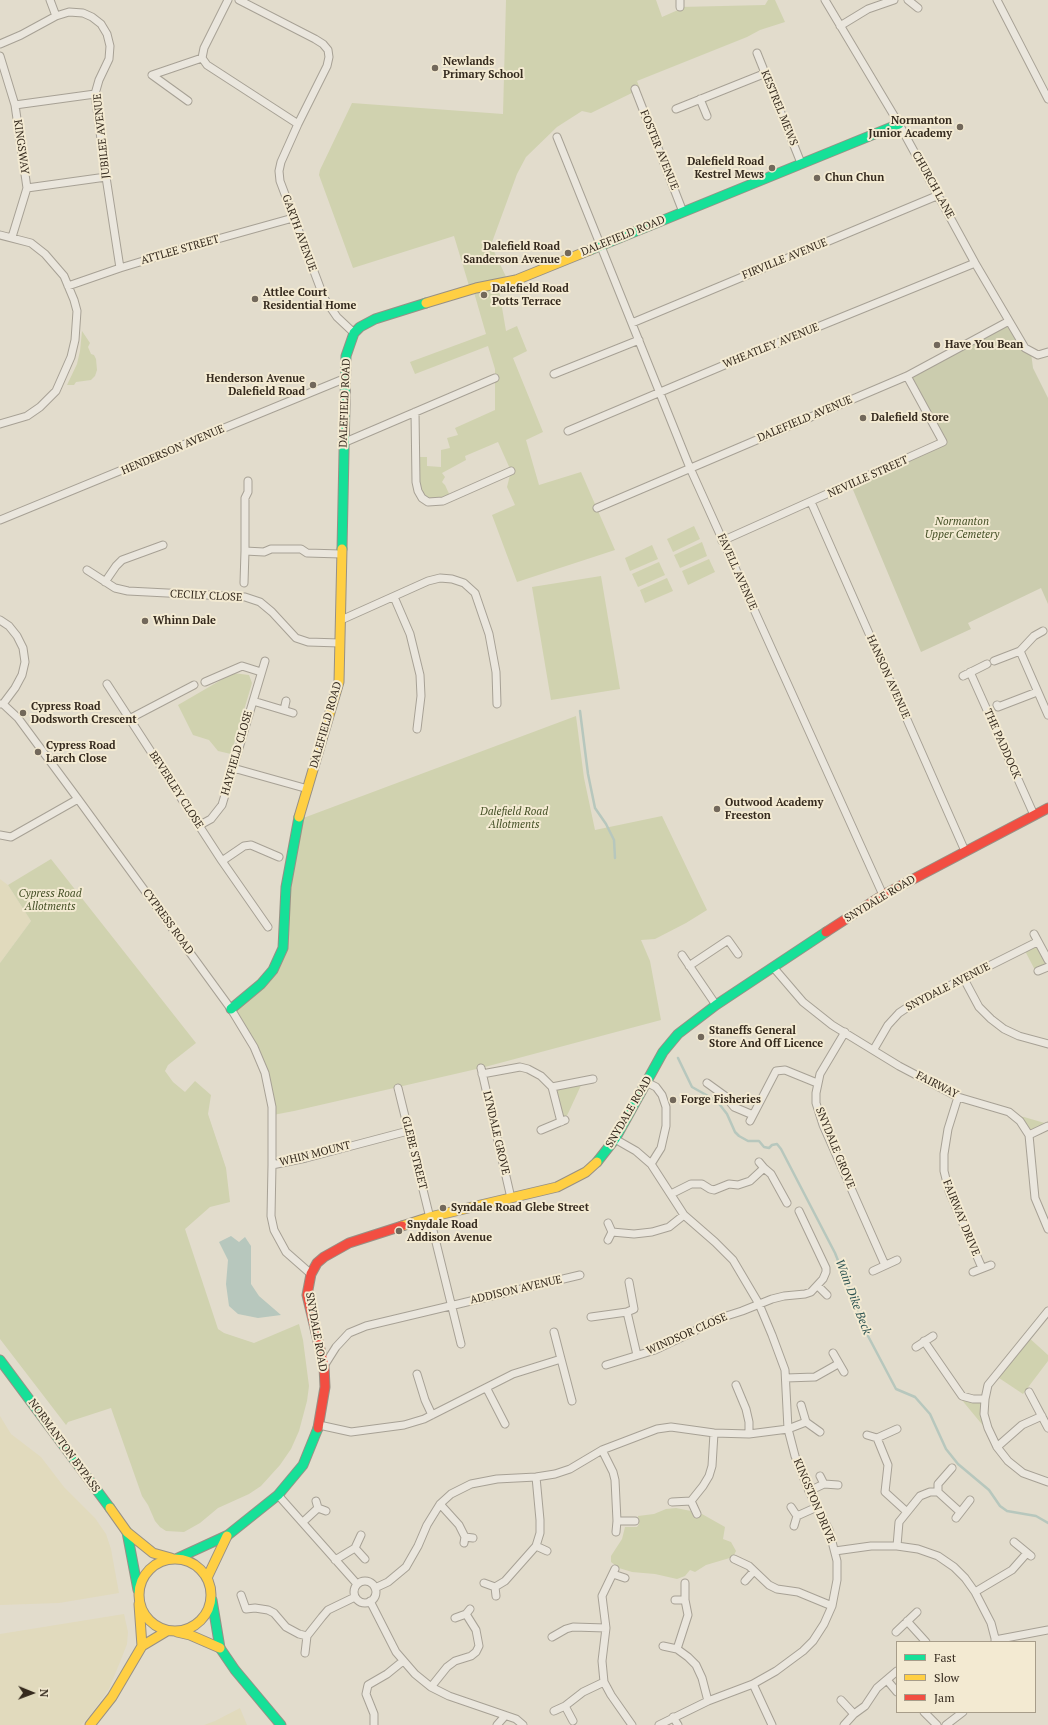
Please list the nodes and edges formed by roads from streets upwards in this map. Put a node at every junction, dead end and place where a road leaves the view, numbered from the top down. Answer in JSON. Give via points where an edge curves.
{"nodes":[{"id":1,"x":50,"y":0,"type":"edge"},
{"id":2,"x":228,"y":0,"type":"edge"},
{"id":3,"x":240,"y":0,"type":"edge"},
{"id":4,"x":825,"y":0,"type":"edge"},
{"id":5,"x":894,"y":0,"type":"edge"},
{"id":6,"x":908,"y":0,"type":"edge"},
{"id":7,"x":997,"y":0,"type":"edge"},
{"id":8,"x":876,"y":3,"type":"edge"},
{"id":9,"x":918,"y":8,"type":"dead end"},
{"id":10,"x":56,"y":16,"type":"junction"},
{"id":11,"x":840,"y":26,"type":"junction"},
{"id":12,"x":0,"y":44,"type":"edge"},
{"id":13,"x":757,"y":53,"type":"dead end"},
{"id":14,"x":0,"y":56,"type":"edge"},
{"id":15,"x":202,"y":58,"type":"junction"},
{"id":16,"x":766,"y":73,"type":"junction"},
{"id":17,"x":635,"y":89,"type":"dead end"},
{"id":18,"x":95,"y":94,"type":"junction"},
{"id":19,"x":700,"y":99,"type":"junction"},
{"id":20,"x":1048,"y":99,"type":"edge"},
{"id":21,"x":188,"y":101,"type":"dead end"},
{"id":22,"x":15,"y":105,"type":"junction"},
{"id":23,"x":676,"y":109,"type":"dead end"},
{"id":24,"x":707,"y":116,"type":"dead end"},
{"id":25,"x":298,"y":124,"type":"junction"},
{"id":26,"x":899,"y":124,"type":"junction"},
{"id":27,"x":557,"y":137,"type":"dead end"},
{"id":28,"x":801,"y":163,"type":"junction"},
{"id":29,"x":106,"y":177,"type":"junction"},
{"id":30,"x":27,"y":188,"type":"junction"},
{"id":31,"x":938,"y":195,"type":"junction"},
{"id":32,"x":684,"y":212,"type":"junction"},
{"id":33,"x":293,"y":218,"type":"junction"},
{"id":34,"x":0,"y":235,"type":"edge"},
{"id":35,"x":12,"y":237,"type":"junction"},
{"id":36,"x":601,"y":245,"type":"junction"},
{"id":37,"x":975,"y":263,"type":"junction"},
{"id":38,"x":120,"y":268,"type":"junction"},
{"id":39,"x":68,"y":286,"type":"junction"},
{"id":40,"x":1009,"y":321,"type":"junction"},
{"id":41,"x":632,"y":323,"type":"junction"},
{"id":42,"x":354,"y":333,"type":"junction"},
{"id":43,"x":639,"y":340,"type":"junction"},
{"id":44,"x":1048,"y":352,"type":"edge"},
{"id":45,"x":554,"y":374,"type":"dead end"},
{"id":46,"x":907,"y":376,"type":"junction"},
{"id":47,"x":346,"y":378,"type":"junction"},
{"id":48,"x":495,"y":378,"type":"dead end"},
{"id":49,"x":660,"y":393,"type":"junction"},
{"id":50,"x":415,"y":412,"type":"junction"},
{"id":51,"x":0,"y":424,"type":"edge"},
{"id":52,"x":568,"y":431,"type":"dead end"},
{"id":53,"x":343,"y":442,"type":"junction"},
{"id":54,"x":690,"y":468,"type":"junction"},
{"id":55,"x":511,"y":471,"type":"dead end"},
{"id":56,"x":248,"y":480,"type":"dead end"},
{"id":57,"x":811,"y":502,"type":"junction"},
{"id":58,"x":597,"y":508,"type":"dead end"},
{"id":59,"x":0,"y":520,"type":"edge"},
{"id":60,"x":722,"y":541,"type":"junction"},
{"id":61,"x":163,"y":545,"type":"dead end"},
{"id":62,"x":245,"y":551,"type":"junction"},
{"id":63,"x":341,"y":554,"type":"junction"},
{"id":64,"x":87,"y":570,"type":"dead end"},
{"id":65,"x":105,"y":582,"type":"junction"},
{"id":66,"x":244,"y":582,"type":"dead end"},
{"id":67,"x":394,"y":597,"type":"junction"},
{"id":68,"x":0,"y":620,"type":"edge"},
{"id":69,"x":341,"y":620,"type":"junction"},
{"id":70,"x":1043,"y":631,"type":"dead end"},
{"id":71,"x":340,"y":643,"type":"junction"},
{"id":72,"x":1020,"y":651,"type":"junction"},
{"id":73,"x":265,"y":662,"type":"dead end"},
{"id":74,"x":261,"y":672,"type":"junction"},
{"id":75,"x":970,"y":672,"type":"junction"},
{"id":76,"x":963,"y":676,"type":"dead end"},
{"id":77,"x":205,"y":682,"type":"dead end"},
{"id":78,"x":107,"y":684,"type":"dead end"},
{"id":79,"x":194,"y":685,"type":"dead end"},
{"id":80,"x":1037,"y":692,"type":"junction"},
{"id":81,"x":253,"y":701,"type":"junction"},
{"id":82,"x":286,"y":701,"type":"dead end"},
{"id":83,"x":2,"y":704,"type":"edge"},
{"id":84,"x":497,"y":704,"type":"dead end"},
{"id":85,"x":997,"y":705,"type":"dead end"},
{"id":86,"x":284,"y":710,"type":"junction"},
{"id":87,"x":293,"y":713,"type":"dead end"},
{"id":88,"x":1048,"y":714,"type":"edge"},
{"id":89,"x":130,"y":719,"type":"junction"},
{"id":90,"x":417,"y":729,"type":"dead end"},
{"id":91,"x":233,"y":768,"type":"junction"},
{"id":92,"x":308,"y":789,"type":"junction"},
{"id":93,"x":78,"y":799,"type":"junction"},
{"id":94,"x":1048,"y":808,"type":"edge"},
{"id":95,"x":1034,"y":815,"type":"junction"},
{"id":96,"x":200,"y":826,"type":"junction"},
{"id":97,"x":0,"y":835,"type":"edge"},
{"id":98,"x":965,"y":851,"type":"junction"},
{"id":99,"x":279,"y":857,"type":"dead end"},
{"id":100,"x":222,"y":861,"type":"junction"},
{"id":101,"x":883,"y":895,"type":"junction"},
{"id":102,"x":268,"y":927,"type":"dead end"},
{"id":103,"x":1034,"y":934,"type":"dead end"},
{"id":104,"x":1037,"y":942,"type":"junction"},
{"id":105,"x":738,"y":954,"type":"dead end"},
{"id":106,"x":682,"y":955,"type":"dead end"},
{"id":107,"x":1048,"y":960,"type":"edge"},
{"id":108,"x":689,"y":966,"type":"junction"},
{"id":109,"x":773,"y":967,"type":"junction"},
{"id":110,"x":1048,"y":967,"type":"edge"},
{"id":111,"x":1038,"y":972,"type":"dead end"},
{"id":112,"x":964,"y":979,"type":"junction"},
{"id":113,"x":716,"y":1005,"type":"junction"},
{"id":114,"x":231,"y":1009,"type":"junction"},
{"id":115,"x":845,"y":1032,"type":"junction"},
{"id":116,"x":1048,"y":1044,"type":"edge"},
{"id":117,"x":874,"y":1049,"type":"junction"},
{"id":118,"x":646,"y":1082,"type":"junction"},
{"id":119,"x":708,"y":1083,"type":"dead end"},
{"id":120,"x":817,"y":1083,"type":"junction"},
{"id":121,"x":552,"y":1087,"type":"junction"},
{"id":122,"x":398,"y":1088,"type":"dead end"},
{"id":123,"x":590,"y":1088,"type":"dead end"},
{"id":124,"x":958,"y":1097,"type":"junction"},
{"id":125,"x":1048,"y":1126,"type":"edge"},
{"id":126,"x":541,"y":1130,"type":"dead end"},
{"id":127,"x":408,"y":1131,"type":"junction"},
{"id":128,"x":1029,"y":1135,"type":"junction"},
{"id":129,"x":615,"y":1139,"type":"junction"},
{"id":130,"x":759,"y":1162,"type":"dead end"},
{"id":131,"x":651,"y":1164,"type":"junction"},
{"id":132,"x":272,"y":1165,"type":"junction"},
{"id":133,"x":764,"y":1168,"type":"junction"},
{"id":134,"x":670,"y":1194,"type":"junction"},
{"id":135,"x":511,"y":1198,"type":"junction"},
{"id":136,"x":787,"y":1203,"type":"dead end"},
{"id":137,"x":799,"y":1211,"type":"dead end"},
{"id":138,"x":684,"y":1215,"type":"junction"},
{"id":139,"x":430,"y":1217,"type":"junction"},
{"id":140,"x":608,"y":1223,"type":"dead end"},
{"id":141,"x":1048,"y":1229,"type":"edge"},
{"id":142,"x":612,"y":1232,"type":"junction"},
{"id":143,"x":608,"y":1240,"type":"dead end"},
{"id":144,"x":896,"y":1260,"type":"dead end"},
{"id":145,"x":885,"y":1265,"type":"junction"},
{"id":146,"x":991,"y":1265,"type":"dead end"},
{"id":147,"x":982,"y":1268,"type":"junction"},
{"id":148,"x":873,"y":1271,"type":"dead end"},
{"id":149,"x":973,"y":1272,"type":"dead end"},
{"id":150,"x":311,"y":1274,"type":"junction"},
{"id":151,"x":580,"y":1275,"type":"dead end"},
{"id":152,"x":629,"y":1282,"type":"dead end"},
{"id":153,"x":818,"y":1286,"type":"junction"},
{"id":154,"x":826,"y":1295,"type":"dead end"},
{"id":155,"x":759,"y":1304,"type":"junction"},
{"id":156,"x":451,"y":1305,"type":"junction"},
{"id":157,"x":1048,"y":1311,"type":"edge"},
{"id":158,"x":627,"y":1312,"type":"junction"},
{"id":159,"x":591,"y":1317,"type":"dead end"},
{"id":160,"x":554,"y":1332,"type":"dead end"},
{"id":161,"x":933,"y":1336,"type":"dead end"},
{"id":162,"x":924,"y":1341,"type":"junction"},
{"id":163,"x":461,"y":1344,"type":"dead end"},
{"id":164,"x":916,"y":1347,"type":"dead end"},
{"id":165,"x":833,"y":1353,"type":"dead end"},
{"id":166,"x":637,"y":1355,"type":"junction"},
{"id":167,"x":561,"y":1359,"type":"junction"},
{"id":168,"x":0,"y":1360,"type":"edge"},
{"id":169,"x":838,"y":1364,"type":"junction"},
{"id":170,"x":606,"y":1365,"type":"dead end"},
{"id":171,"x":324,"y":1366,"type":"junction"},
{"id":172,"x":844,"y":1372,"type":"dead end"},
{"id":173,"x":417,"y":1374,"type":"dead end"},
{"id":174,"x":786,"y":1378,"type":"junction"},
{"id":175,"x":736,"y":1385,"type":"dead end"},
{"id":176,"x":487,"y":1389,"type":"junction"},
{"id":177,"x":1029,"y":1392,"type":"dead end"},
{"id":178,"x":740,"y":1396,"type":"junction"},
{"id":179,"x":733,"y":1399,"type":"dead end"},
{"id":180,"x":984,"y":1399,"type":"junction"},
{"id":181,"x":572,"y":1401,"type":"dead end"},
{"id":182,"x":800,"y":1405,"type":"dead end"},
{"id":183,"x":432,"y":1415,"type":"junction"},
{"id":184,"x":1042,"y":1416,"type":"junction"},
{"id":185,"x":806,"y":1422,"type":"junction"},
{"id":186,"x":505,"y":1424,"type":"dead end"},
{"id":187,"x":319,"y":1425,"type":"junction"},
{"id":188,"x":1048,"y":1428,"type":"edge"},
{"id":189,"x":788,"y":1429,"type":"junction"},
{"id":190,"x":897,"y":1429,"type":"dead end"},
{"id":191,"x":820,"y":1432,"type":"dead end"},
{"id":192,"x":714,"y":1433,"type":"junction"},
{"id":193,"x":749,"y":1434,"type":"junction"},
{"id":194,"x":867,"y":1435,"type":"dead end"},
{"id":195,"x":876,"y":1438,"type":"junction"},
{"id":196,"x":997,"y":1447,"type":"junction"},
{"id":197,"x":602,"y":1450,"type":"junction"},
{"id":198,"x":952,"y":1468,"type":"dead end"},
{"id":199,"x":820,"y":1476,"type":"dead end"},
{"id":200,"x":536,"y":1477,"type":"junction"},
{"id":201,"x":1048,"y":1482,"type":"edge"},
{"id":202,"x":824,"y":1484,"type":"junction"},
{"id":203,"x":838,"y":1485,"type":"dead end"},
{"id":204,"x":809,"y":1491,"type":"junction"},
{"id":205,"x":938,"y":1492,"type":"junction"},
{"id":206,"x":278,"y":1495,"type":"junction"},
{"id":207,"x":970,"y":1500,"type":"dead end"},
{"id":208,"x":316,"y":1501,"type":"dead end"},
{"id":209,"x":691,"y":1501,"type":"junction"},
{"id":210,"x":672,"y":1502,"type":"dead end"},
{"id":211,"x":440,"y":1504,"type":"junction"},
{"id":212,"x":792,"y":1507,"type":"dead end"},
{"id":213,"x":816,"y":1507,"type":"junction"},
{"id":214,"x":318,"y":1508,"type":"junction"},
{"id":215,"x":326,"y":1511,"type":"dead end"},
{"id":216,"x":907,"y":1512,"type":"junction"},
{"id":217,"x":697,"y":1514,"type":"dead end"},
{"id":218,"x":797,"y":1516,"type":"junction"},
{"id":219,"x":617,"y":1521,"type":"junction"},
{"id":220,"x":635,"y":1521,"type":"dead end"},
{"id":221,"x":303,"y":1522,"type":"junction"},
{"id":222,"x":794,"y":1526,"type":"dead end"},
{"id":223,"x":127,"y":1532,"type":"junction"},
{"id":224,"x":616,"y":1532,"type":"dead end"},
{"id":225,"x":361,"y":1535,"type":"dead end"},
{"id":226,"x":227,"y":1536,"type":"junction"},
{"id":227,"x":467,"y":1539,"type":"dead end"},
{"id":228,"x":1014,"y":1542,"type":"dead end"},
{"id":229,"x":536,"y":1546,"type":"junction"},
{"id":230,"x":897,"y":1546,"type":"junction"},
{"id":231,"x":355,"y":1548,"type":"junction"},
{"id":232,"x":547,"y":1551,"type":"dead end"},
{"id":233,"x":835,"y":1552,"type":"junction"},
{"id":234,"x":174,"y":1558,"type":"junction"},
{"id":235,"x":365,"y":1559,"type":"dead end"},
{"id":236,"x":734,"y":1559,"type":"dead end"},
{"id":237,"x":335,"y":1560,"type":"junction"},
{"id":238,"x":754,"y":1571,"type":"junction"},
{"id":239,"x":207,"y":1578,"type":"junction"},
{"id":240,"x":624,"y":1578,"type":"dead end"},
{"id":241,"x":744,"y":1581,"type":"dead end"},
{"id":242,"x":484,"y":1583,"type":"dead end"},
{"id":243,"x":685,"y":1583,"type":"dead end"},
{"id":244,"x":357,"y":1584,"type":"junction"},
{"id":245,"x":495,"y":1587,"type":"junction"},
{"id":246,"x":211,"y":1588,"type":"junction"},
{"id":247,"x":374,"y":1588,"type":"junction"},
{"id":248,"x":138,"y":1592,"type":"junction"},
{"id":249,"x":975,"y":1592,"type":"junction"},
{"id":250,"x":241,"y":1595,"type":"dead end"},
{"id":251,"x":496,"y":1596,"type":"dead end"},
{"id":252,"x":355,"y":1597,"type":"junction"},
{"id":253,"x":674,"y":1600,"type":"dead end"},
{"id":254,"x":685,"y":1600,"type":"junction"},
{"id":255,"x":370,"y":1601,"type":"junction"},
{"id":256,"x":140,"y":1604,"type":"junction"},
{"id":257,"x":832,"y":1606,"type":"junction"},
{"id":258,"x":917,"y":1612,"type":"dead end"},
{"id":259,"x":455,"y":1618,"type":"dead end"},
{"id":260,"x":907,"y":1621,"type":"junction"},
{"id":261,"x":606,"y":1628,"type":"junction"},
{"id":262,"x":1048,"y":1630,"type":"edge"},
{"id":263,"x":170,"y":1631,"type":"junction"},
{"id":264,"x":896,"y":1632,"type":"dead end"},
{"id":265,"x":307,"y":1636,"type":"junction"},
{"id":266,"x":552,"y":1637,"type":"dead end"},
{"id":267,"x":925,"y":1641,"type":"edge"},
{"id":268,"x":995,"y":1641,"type":"edge"},
{"id":269,"x":142,"y":1646,"type":"junction"},
{"id":270,"x":663,"y":1646,"type":"dead end"},
{"id":271,"x":220,"y":1648,"type":"junction"},
{"id":272,"x":677,"y":1649,"type":"junction"},
{"id":273,"x":305,"y":1653,"type":"dead end"},
{"id":274,"x":403,"y":1661,"type":"junction"},
{"id":275,"x":896,"y":1672,"type":"edge"},
{"id":276,"x":887,"y":1680,"type":"junction"},
{"id":277,"x":604,"y":1682,"type":"junction"},
{"id":278,"x":753,"y":1684,"type":"junction"},
{"id":279,"x":431,"y":1687,"type":"junction"},
{"id":280,"x":896,"y":1691,"type":"edge"},
{"id":281,"x":841,"y":1700,"type":"dead end"},
{"id":282,"x":708,"y":1701,"type":"junction"},
{"id":283,"x":565,"y":1706,"type":"junction"},
{"id":284,"x":554,"y":1711,"type":"dead end"},
{"id":285,"x":925,"y":1713,"type":"edge"},
{"id":286,"x":962,"y":1713,"type":"edge"},
{"id":287,"x":854,"y":1714,"type":"junction"},
{"id":288,"x":505,"y":1716,"type":"junction"},
{"id":289,"x":673,"y":1717,"type":"junction"},
{"id":290,"x":573,"y":1721,"type":"dead end"},
{"id":291,"x":90,"y":1725,"type":"edge"},
{"id":292,"x":281,"y":1725,"type":"edge"},
{"id":293,"x":374,"y":1725,"type":"edge"},
{"id":294,"x":498,"y":1725,"type":"edge"},
{"id":295,"x":524,"y":1725,"type":"edge"},
{"id":296,"x":632,"y":1725,"type":"edge"},
{"id":297,"x":659,"y":1725,"type":"edge"},
{"id":298,"x":678,"y":1725,"type":"edge"},
{"id":299,"x":772,"y":1725,"type":"edge"},
{"id":300,"x":844,"y":1725,"type":"edge"},
{"id":301,"x":937,"y":1725,"type":"edge"},
{"id":302,"x":946,"y":1725,"type":"edge"}],
"edges":[{"from":1,"to":10,"type":"street"},
{"from":2,"to":15,"type":"street","via":[[204,48]]},
{"from":3,"to":25,"type":"street","name":"GARTH AVENUE","via":[[315,39],[328,50],[327,66]]},
{"from":4,"to":11,"type":"street","name":"CHURCH LANE"},
{"from":5,"to":8,"type":"street"},
{"from":6,"to":9,"type":"street"},
{"from":7,"to":20,"type":"street"},
{"from":8,"to":11,"type":"street"},
{"from":10,"to":12,"type":"street","name":"JUBILEE AVENUE"},
{"from":10,"to":18,"type":"street","name":"JUBILEE AVENUE","via":[[69,12],[83,13],[101,24],[107,34],[110,46],[109,59]]},
{"from":11,"to":26,"type":"street","name":"CHURCH LANE"},
{"from":13,"to":16,"type":"street","name":"KESTREL MEWS"},
{"from":14,"to":22,"type":"street","name":"KINGSWAY"},
{"from":15,"to":21,"type":"street","via":[[152,75]]},
{"from":15,"to":25,"type":"street","via":[[207,65]]},
{"from":16,"to":19,"type":"street"},
{"from":16,"to":28,"type":"street","name":"KESTREL MEWS"},
{"from":17,"to":32,"type":"street","name":"FOSTER AVENUE"},
{"from":18,"to":22,"type":"street"},
{"from":18,"to":29,"type":"street","name":"JUBILEE AVENUE"},
{"from":19,"to":23,"type":"street"},
{"from":19,"to":24,"type":"street"},
{"from":22,"to":30,"type":"street","name":"KINGSWAY"},
{"from":25,"to":33,"type":"street","name":"GARTH AVENUE","via":[[279,170],[280,181]]},
{"from":26,"to":28,"type":"street","name":"DALEFIELD ROAD"},
{"from":26,"to":31,"type":"street","name":"CHURCH LANE"},
{"from":27,"to":36,"type":"street","name":"FAVELL AVENUE"},
{"from":28,"to":32,"type":"street","name":"DALEFIELD ROAD"},
{"from":29,"to":30,"type":"street"},
{"from":29,"to":38,"type":"street","name":"JUBILEE AVENUE"},
{"from":30,"to":35,"type":"street","name":"KINGSWAY"},
{"from":31,"to":37,"type":"street","name":"CHURCH LANE"},
{"from":31,"to":41,"type":"street","name":"FIRVILLE AVENUE"},
{"from":32,"to":36,"type":"street","name":"DALEFIELD ROAD"},
{"from":33,"to":38,"type":"street","name":"ATTLEE STREET"},
{"from":33,"to":42,"type":"street","name":"GARTH AVENUE","via":[[324,298],[337,318]]},
{"from":34,"to":35,"type":"street"},
{"from":35,"to":39,"type":"street","via":[[31,244],[46,254]]},
{"from":36,"to":41,"type":"street","name":"FAVELL AVENUE"},
{"from":36,"to":42,"type":"street","name":"DALEFIELD ROAD","via":[[516,280],[476,288],[375,319]]},
{"from":37,"to":40,"type":"street","name":"CHURCH LANE"},
{"from":37,"to":49,"type":"street","name":"WHEATLEY AVENUE"},
{"from":38,"to":39,"type":"street","name":"ATTLEE STREET"},
{"from":39,"to":51,"type":"street","via":[[74,300],[76,320],[74,346],[56,391],[27,416]]},
{"from":40,"to":44,"type":"street","name":"CHURCH LANE","via":[[1028,351],[1038,355]]},
{"from":40,"to":46,"type":"street","name":"DALEFIELD AVENUE"},
{"from":41,"to":43,"type":"street","name":"FAVELL AVENUE"},
{"from":42,"to":47,"type":"street","name":"DALEFIELD ROAD","via":[[346,356]]},
{"from":43,"to":45,"type":"street"},
{"from":43,"to":49,"type":"street","name":"FAVELL AVENUE"},
{"from":46,"to":54,"type":"street","name":"DALEFIELD AVENUE"},
{"from":46,"to":57,"type":"street","name":"NEVILLE STREET","via":[[943,442]]},
{"from":47,"to":53,"type":"street","name":"DALEFIELD ROAD"},
{"from":47,"to":59,"type":"street","name":"HENDERSON AVENUE"},
{"from":48,"to":50,"type":"street"},
{"from":49,"to":52,"type":"street","name":"WHEATLEY AVENUE"},
{"from":49,"to":54,"type":"street","name":"FAVELL AVENUE"},
{"from":50,"to":53,"type":"street"},
{"from":50,"to":55,"type":"street","via":[[416,482],[422,498],[428,502],[443,501]]},
{"from":53,"to":63,"type":"street","name":"DALEFIELD ROAD"},
{"from":54,"to":58,"type":"street","name":"DALEFIELD AVENUE"},
{"from":54,"to":60,"type":"street","name":"FAVELL AVENUE"},
{"from":56,"to":62,"type":"street","via":[[245,498]]},
{"from":57,"to":60,"type":"street","name":"NEVILLE STREET"},
{"from":57,"to":98,"type":"street","name":"HANSON AVENUE"},
{"from":60,"to":101,"type":"street","name":"FAVELL AVENUE"},
{"from":61,"to":65,"type":"street","via":[[122,560]]},
{"from":62,"to":63,"type":"street","via":[[301,549],[307,554]]},
{"from":62,"to":66,"type":"street"},
{"from":63,"to":69,"type":"street","name":"DALEFIELD ROAD"},
{"from":64,"to":65,"type":"street","name":"CECILY CLOSE"},
{"from":65,"to":71,"type":"street","name":"CECILY CLOSE","via":[[128,592],[245,598],[260,602],[296,638],[308,642]]},
{"from":67,"to":69,"type":"street"},
{"from":67,"to":84,"type":"street","via":[[440,578],[464,583],[475,593],[483,611],[494,653]]},
{"from":67,"to":90,"type":"street","via":[[410,634],[420,675],[421,696]]},
{"from":68,"to":83,"type":"street","via":[[17,636],[23,648],[25,662],[22,675]]},
{"from":69,"to":71,"type":"street","name":"DALEFIELD ROAD"},
{"from":70,"to":72,"type":"street","via":[[1034,636]]},
{"from":71,"to":92,"type":"street","name":"DALEFIELD ROAD","via":[[339,682]]},
{"from":72,"to":75,"type":"street"},
{"from":72,"to":80,"type":"street"},
{"from":73,"to":74,"type":"street","name":"HAYFIELD CLOSE"},
{"from":74,"to":77,"type":"street","via":[[242,666]]},
{"from":74,"to":81,"type":"street","name":"HAYFIELD CLOSE"},
{"from":75,"to":76,"type":"street"},
{"from":75,"to":95,"type":"street","name":"THE PADDOCK"},
{"from":78,"to":89,"type":"street","name":"BEVERLEY CLOSE"},
{"from":79,"to":89,"type":"street"},
{"from":80,"to":85,"type":"street","via":[[998,707]]},
{"from":80,"to":88,"type":"street"},
{"from":81,"to":86,"type":"street"},
{"from":81,"to":91,"type":"street","name":"HAYFIELD CLOSE"},
{"from":82,"to":86,"type":"street"},
{"from":83,"to":93,"type":"street","name":"CYPRESS ROAD","via":[[18,718]]},
{"from":86,"to":87,"type":"street"},
{"from":89,"to":96,"type":"street","name":"BEVERLEY CLOSE"},
{"from":91,"to":92,"type":"street"},
{"from":91,"to":96,"type":"street","name":"HAYFIELD CLOSE","via":[[222,805],[211,819]]},
{"from":92,"to":114,"type":"street","name":"DALEFIELD ROAD","via":[[298,820],[289,871],[283,948],[273,970],[261,984]]},
{"from":93,"to":97,"type":"street","via":[[11,837]]},
{"from":93,"to":114,"type":"street","name":"CYPRESS ROAD"},
{"from":94,"to":95,"type":"street","name":"SNYDALE ROAD"},
{"from":95,"to":98,"type":"street","name":"SNYDALE ROAD"},
{"from":96,"to":100,"type":"street","name":"BEVERLEY CLOSE"},
{"from":98,"to":101,"type":"street","name":"SNYDALE ROAD"},
{"from":99,"to":100,"type":"street","via":[[251,845],[244,846]]},
{"from":100,"to":102,"type":"street","name":"BEVERLEY CLOSE"},
{"from":101,"to":109,"type":"street","name":"SNYDALE ROAD"},
{"from":103,"to":104,"type":"street"},
{"from":104,"to":107,"type":"street"},
{"from":104,"to":112,"type":"street","name":"SNYDALE AVENUE"},
{"from":105,"to":108,"type":"street","via":[[728,940]]},
{"from":106,"to":108,"type":"street"},
{"from":108,"to":113,"type":"street"},
{"from":109,"to":113,"type":"street","name":"SNYDALE ROAD"},
{"from":109,"to":115,"type":"street","name":"FAIRWAY","via":[[816,1014]]},
{"from":110,"to":111,"type":"street"},
{"from":112,"to":116,"type":"street","via":[[978,1007],[991,1019],[1019,1036]]},
{"from":112,"to":117,"type":"street","name":"SNYDALE AVENUE","via":[[910,1005],[888,1025]]},
{"from":113,"to":118,"type":"street","name":"SNYDALE ROAD","via":[[678,1034],[663,1052]]},
{"from":114,"to":132,"type":"street","name":"CYPRESS ROAD","via":[[254,1047],[265,1073],[273,1115]]},
{"from":115,"to":117,"type":"street","name":"FAIRWAY"},
{"from":115,"to":120,"type":"street","name":"SNYDALE GROVE","via":[[825,1063]]},
{"from":117,"to":124,"type":"street","name":"FAIRWAY","via":[[899,1066]]},
{"from":118,"to":129,"type":"street","name":"SNYDALE ROAD"},
{"from":118,"to":131,"type":"street","via":[[656,1087],[666,1107],[666,1126],[661,1148]]},
{"from":119,"to":120,"type":"street","via":[[734,1107],[752,1118],[776,1071],[785,1070]]},
{"from":120,"to":145,"type":"street","name":"SNYDALE GROVE","via":[[816,1103],[823,1124]]},
{"from":121,"to":123,"type":"street","via":[[590,1079]]},
{"from":121,"to":126,"type":"street","via":[[563,1121]]},
{"from":121,"to":135,"type":"street","name":"LYNDALE GROVE","via":[[542,1076],[520,1067],[481,1071]]},
{"from":122,"to":127,"type":"street","name":"GLEBE STREET"},
{"from":124,"to":128,"type":"street","name":"FAIRWAY","via":[[1009,1112],[1020,1121]]},
{"from":124,"to":147,"type":"street","name":"FAIRWAY DRIVE","via":[[948,1129],[944,1172],[949,1191]]},
{"from":125,"to":128,"type":"street"},
{"from":127,"to":132,"type":"street","name":"WHIN MOUNT"},
{"from":127,"to":139,"type":"street","name":"GLEBE STREET"},
{"from":128,"to":141,"type":"street","via":[[1035,1198]]},
{"from":129,"to":131,"type":"street","name":"KINGSTON DRIVE","via":[[636,1151]]},
{"from":129,"to":135,"type":"street","name":"SNYDALE ROAD","via":[[602,1157],[586,1172],[571,1181]]},
{"from":130,"to":133,"type":"street"},
{"from":131,"to":134,"type":"street","name":"KINGSTON DRIVE"},
{"from":132,"to":150,"type":"street","name":"WHIN MOUNT","via":[[271,1216],[274,1230],[286,1252]]},
{"from":133,"to":134,"type":"street","via":[[750,1181],[738,1185],[728,1184],[714,1190],[697,1183]]},
{"from":133,"to":136,"type":"street"},
{"from":134,"to":138,"type":"street","name":"KINGSTON DRIVE"},
{"from":135,"to":139,"type":"street","name":"SNYDALE ROAD"},
{"from":137,"to":153,"type":"street","via":[[826,1268]]},
{"from":138,"to":142,"type":"street","via":[[669,1227],[652,1232]]},
{"from":138,"to":155,"type":"street","name":"KINGSTON DRIVE","via":[[733,1260]]},
{"from":139,"to":150,"type":"street","name":"SNYDALE ROAD","via":[[340,1247],[324,1256]]},
{"from":139,"to":156,"type":"street"},
{"from":140,"to":142,"type":"street"},
{"from":142,"to":143,"type":"street"},
{"from":144,"to":145,"type":"street"},
{"from":145,"to":148,"type":"street"},
{"from":146,"to":147,"type":"street","name":"FAIRWAY DRIVE"},
{"from":147,"to":149,"type":"street","name":"FAIRWAY DRIVE"},
{"from":150,"to":171,"type":"street","name":"SNYDALE ROAD","via":[[307,1295]]},
{"from":151,"to":156,"type":"street","name":"ADDISON AVENUE"},
{"from":152,"to":158,"type":"street","via":[[634,1309]]},
{"from":153,"to":154,"type":"street"},
{"from":153,"to":155,"type":"street","via":[[805,1294],[777,1297]]},
{"from":155,"to":166,"type":"street","name":"WINDSOR CLOSE","via":[[714,1320],[676,1341]]},
{"from":155,"to":174,"type":"street","name":"KINGSTON DRIVE","via":[[779,1351]]},
{"from":156,"to":163,"type":"street"},
{"from":156,"to":171,"type":"street","name":"ADDISON AVENUE","via":[[366,1326],[349,1333],[336,1346]]},
{"from":157,"to":180,"type":"street","via":[[988,1385]]},
{"from":158,"to":159,"type":"street"},
{"from":158,"to":166,"type":"street","name":"WINDSOR CLOSE"},
{"from":160,"to":167,"type":"street"},
{"from":161,"to":162,"type":"street"},
{"from":162,"to":164,"type":"street"},
{"from":162,"to":180,"type":"street","via":[[962,1396],[973,1400]]},
{"from":165,"to":169,"type":"street"},
{"from":166,"to":170,"type":"street","name":"WINDSOR CLOSE"},
{"from":167,"to":176,"type":"street","via":[[524,1370]]},
{"from":167,"to":181,"type":"street"},
{"from":168,"to":223,"type":"street","name":"NORMANTON BYPASS"},
{"from":169,"to":172,"type":"street"},
{"from":169,"to":174,"type":"street","via":[[815,1377]]},
{"from":171,"to":187,"type":"street","name":"SNYDALE ROAD","via":[[325,1387]]},
{"from":173,"to":183,"type":"street"},
{"from":174,"to":189,"type":"street","name":"KINGSTON DRIVE"},
{"from":175,"to":178,"type":"street"},
{"from":176,"to":183,"type":"street"},
{"from":176,"to":186,"type":"street"},
{"from":177,"to":184,"type":"street"},
{"from":178,"to":179,"type":"street"},
{"from":178,"to":193,"type":"street","via":[[749,1422]]},
{"from":180,"to":196,"type":"street","via":[[984,1414]]},
{"from":182,"to":185,"type":"street"},
{"from":183,"to":187,"type":"street","via":[[404,1426],[351,1432]]},
{"from":184,"to":188,"type":"street"},
{"from":184,"to":196,"type":"street","via":[[1022,1425]]},
{"from":185,"to":189,"type":"street"},
{"from":185,"to":191,"type":"street"},
{"from":187,"to":206,"type":"street","via":[[303,1465]]},
{"from":189,"to":193,"type":"street"},
{"from":189,"to":204,"type":"street","name":"KINGSTON DRIVE","via":[[795,1456]]},
{"from":190,"to":195,"type":"street"},
{"from":192,"to":193,"type":"street"},
{"from":192,"to":197,"type":"street","via":[[671,1428],[656,1429]]},
{"from":192,"to":209,"type":"street","via":[[709,1476]]},
{"from":194,"to":195,"type":"street"},
{"from":195,"to":216,"type":"street","via":[[888,1465],[885,1492]]},
{"from":196,"to":201,"type":"street","via":[[1008,1461],[1023,1473]]},
{"from":197,"to":200,"type":"street","via":[[570,1469]]},
{"from":197,"to":219,"type":"street","via":[[615,1480]]},
{"from":198,"to":205,"type":"street","via":[[938,1484]]},
{"from":199,"to":202,"type":"street"},
{"from":200,"to":211,"type":"street","via":[[497,1478],[476,1482],[456,1491]]},
{"from":200,"to":229,"type":"street","via":[[540,1533]]},
{"from":202,"to":203,"type":"street"},
{"from":202,"to":204,"type":"street"},
{"from":204,"to":213,"type":"street","name":"KINGSTON DRIVE"},
{"from":205,"to":207,"type":"street","via":[[958,1515]]},
{"from":205,"to":216,"type":"street","via":[[920,1496]]},
{"from":206,"to":221,"type":"street"},
{"from":206,"to":226,"type":"street"},
{"from":208,"to":214,"type":"street"},
{"from":209,"to":210,"type":"street"},
{"from":209,"to":217,"type":"street"},
{"from":211,"to":227,"type":"street","via":[[459,1525]]},
{"from":211,"to":247,"type":"street","via":[[406,1567],[388,1582]]},
{"from":212,"to":218,"type":"street"},
{"from":213,"to":218,"type":"street"},
{"from":213,"to":233,"type":"street","name":"KINGSTON DRIVE","via":[[829,1530]]},
{"from":214,"to":215,"type":"street"},
{"from":214,"to":221,"type":"street"},
{"from":216,"to":230,"type":"street","via":[[899,1522]]},
{"from":218,"to":222,"type":"street"},
{"from":219,"to":220,"type":"street"},
{"from":219,"to":224,"type":"street"},
{"from":221,"to":237,"type":"street"},
{"from":223,"to":234,"type":"street","name":"NORMANTON BYPASS","via":[[153,1553]]},
{"from":223,"to":248,"type":"street","name":"NORMANTON BYPASS"},
{"from":225,"to":231,"type":"street"},
{"from":226,"to":234,"type":"street"},
{"from":226,"to":239,"type":"street"},
{"from":228,"to":249,"type":"street","via":[[1029,1555],[1012,1570]]},
{"from":229,"to":232,"type":"street"},
{"from":229,"to":245,"type":"street","via":[[505,1581]]},
{"from":230,"to":233,"type":"street","via":[[871,1546]]},
{"from":230,"to":249,"type":"street","via":[[918,1549],[938,1556],[954,1567]]},
{"from":231,"to":235,"type":"street"},
{"from":231,"to":237,"type":"street"},
{"from":233,"to":257,"type":"street","name":"KINGSTON DRIVE","via":[[837,1580]]},
{"from":234,"to":239,"type":"street","via":[[195,1564]]},
{"from":234,"to":248,"type":"street","via":[[150,1568],[145,1573]]},
{"from":236,"to":238,"type":"street"},
{"from":237,"to":244,"type":"street"},
{"from":238,"to":241,"type":"street"},
{"from":238,"to":257,"type":"street","via":[[777,1589],[798,1592]]},
{"from":239,"to":246,"type":"street"},
{"from":240,"to":261,"type":"street","via":[[614,1572],[602,1596]]},
{"from":242,"to":245,"type":"street"},
{"from":243,"to":254,"type":"street"},
{"from":244,"to":247,"type":"street","via":[[365,1581]]},
{"from":244,"to":252,"type":"street","via":[[354,1590]]},
{"from":245,"to":251,"type":"street"},
{"from":246,"to":263,"type":"street","via":[[210,1605],[200,1622],[182,1631]]},
{"from":246,"to":271,"type":"street"},
{"from":247,"to":255,"type":"street","via":[[375,1595]]},
{"from":248,"to":256,"type":"street"},
{"from":249,"to":268,"type":"street","via":[[991,1623]]},
{"from":250,"to":265,"type":"street","via":[[246,1609],[268,1610],[286,1627]]},
{"from":252,"to":255,"type":"street","via":[[361,1602]]},
{"from":252,"to":265,"type":"street","via":[[328,1610]]},
{"from":253,"to":254,"type":"street"},
{"from":254,"to":272,"type":"street","via":[[688,1615]]},
{"from":255,"to":274,"type":"street"},
{"from":256,"to":263,"type":"street","via":[[152,1623]]},
{"from":256,"to":269,"type":"street"},
{"from":257,"to":278,"type":"street","name":"KINGSTON DRIVE","via":[[813,1641],[791,1661]]},
{"from":258,"to":260,"type":"street"},
{"from":259,"to":279,"type":"street","via":[[468,1611],[479,1646],[471,1656],[455,1661],[447,1667]]},
{"from":260,"to":264,"type":"street"},
{"from":260,"to":267,"type":"street"},
{"from":261,"to":266,"type":"street","via":[[566,1629]]},
{"from":261,"to":277,"type":"street","via":[[602,1661]]},
{"from":262,"to":268,"type":"street"},
{"from":263,"to":269,"type":"street"},
{"from":263,"to":271,"type":"street","via":[[190,1635]]},
{"from":265,"to":273,"type":"street"},
{"from":269,"to":291,"type":"street","via":[[112,1697]]},
{"from":270,"to":272,"type":"street"},
{"from":271,"to":292,"type":"street"},
{"from":272,"to":282,"type":"street","via":[[696,1665]]},
{"from":274,"to":279,"type":"street"},
{"from":274,"to":293,"type":"street","via":[[387,1674],[368,1684],[366,1694],[374,1714]]},
{"from":275,"to":276,"type":"street"},
{"from":276,"to":280,"type":"street"},
{"from":276,"to":287,"type":"street","via":[[877,1688],[865,1706]]},
{"from":277,"to":283,"type":"street","via":[[583,1692]]},
{"from":277,"to":296,"type":"street"},
{"from":278,"to":282,"type":"street","name":"KINGSTON DRIVE"},
{"from":278,"to":299,"type":"street"},
{"from":279,"to":288,"type":"street","via":[[466,1703]]},
{"from":281,"to":287,"type":"street"},
{"from":282,"to":289,"type":"street","name":"KINGSTON DRIVE"},
{"from":283,"to":284,"type":"street"},
{"from":283,"to":290,"type":"street"},
{"from":285,"to":301,"type":"street"},
{"from":286,"to":302,"type":"street"},
{"from":287,"to":300,"type":"street"},
{"from":288,"to":294,"type":"street"},
{"from":288,"to":295,"type":"street"},
{"from":289,"to":297,"type":"street","name":"KINGSTON DRIVE"},
{"from":289,"to":298,"type":"street"}]}
